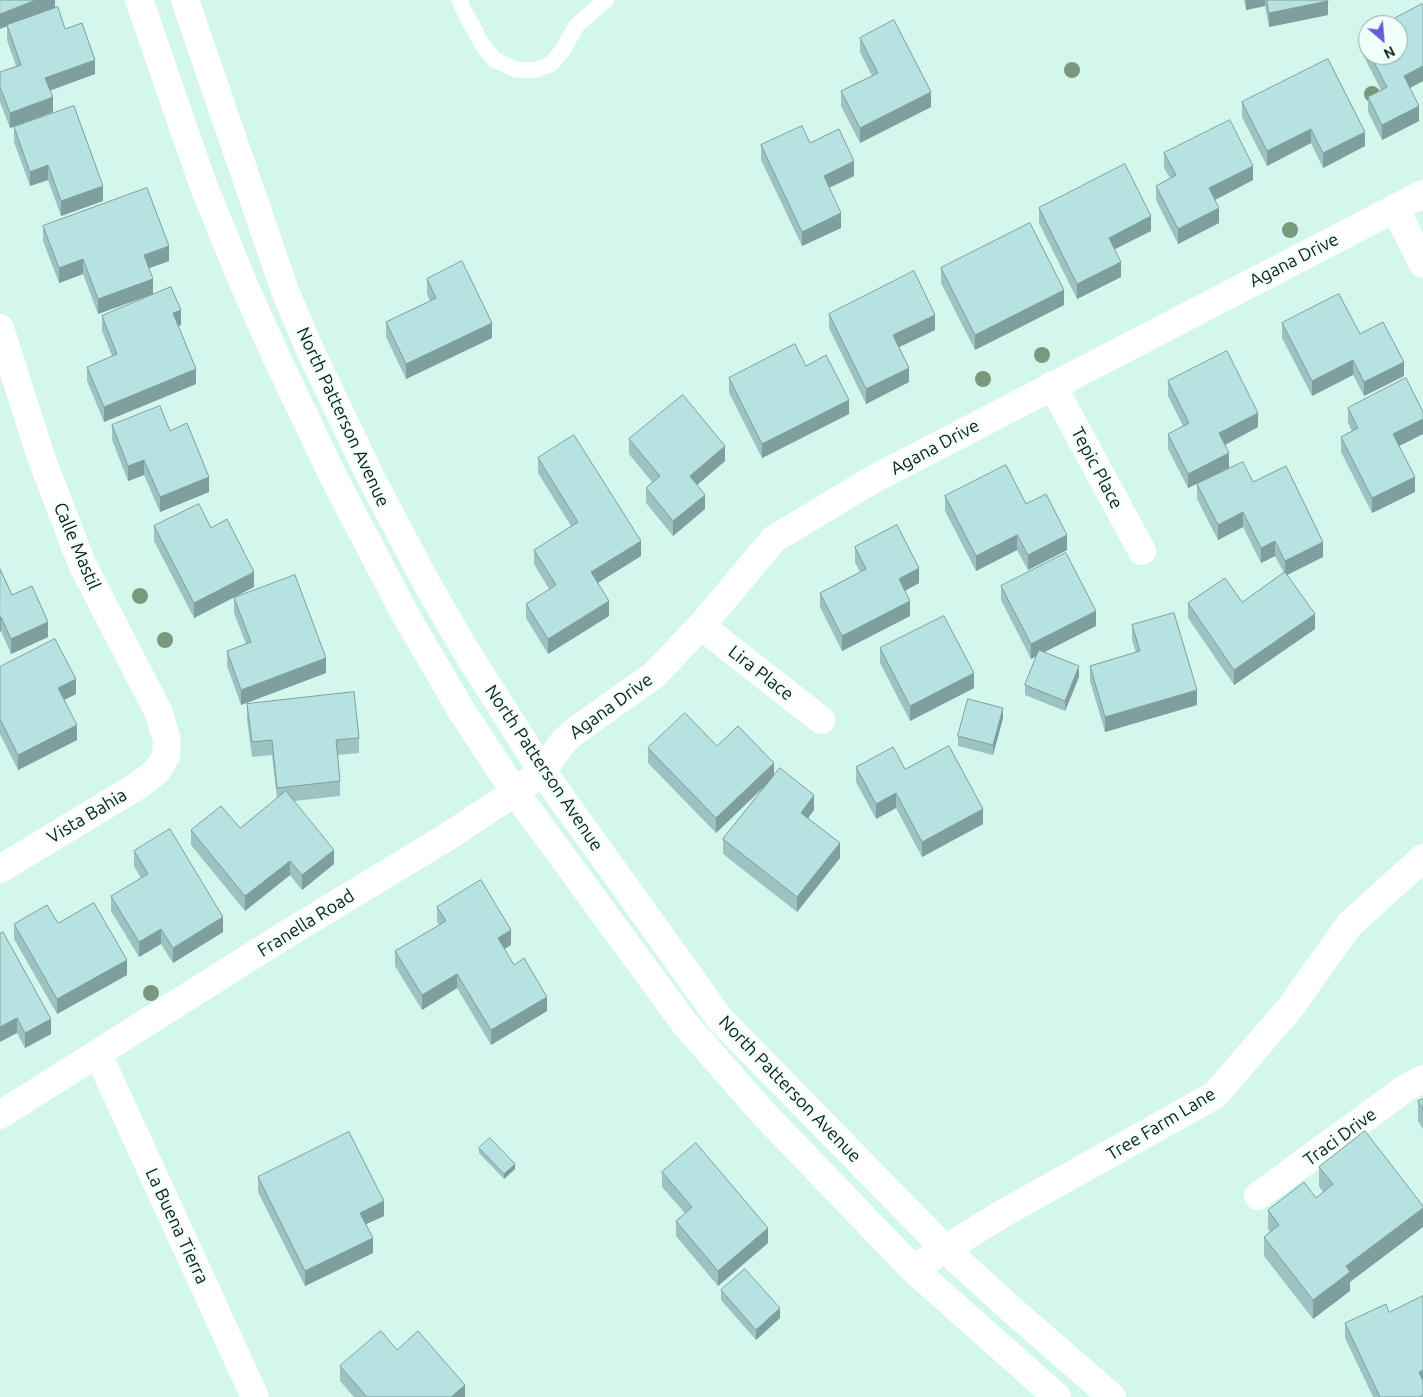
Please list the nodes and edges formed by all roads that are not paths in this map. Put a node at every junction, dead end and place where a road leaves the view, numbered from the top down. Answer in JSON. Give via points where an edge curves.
{"nodes":[{"id":1,"x":139,"y":0,"type":"edge"},
{"id":2,"x":185,"y":0,"type":"edge"},
{"id":3,"x":460,"y":0,"type":"edge"},
{"id":4,"x":606,"y":0,"type":"edge"},
{"id":5,"x":1423,"y":194,"type":"edge"},
{"id":6,"x":1395,"y":208,"type":"junction"},
{"id":7,"x":1423,"y":264,"type":"edge"},
{"id":8,"x":0,"y":328,"type":"edge"},
{"id":9,"x":1052,"y":385,"type":"junction"},
{"id":10,"x":1142,"y":551,"type":"dead end"},
{"id":11,"x":701,"y":626,"type":"junction"},
{"id":12,"x":822,"y":720,"type":"dead end"},
{"id":13,"x":166,"y":756,"type":"joint"},
{"id":14,"x":542,"y":771,"type":"junction"},
{"id":15,"x":515,"y":792,"type":"junction"},
{"id":16,"x":1423,"y":858,"type":"edge"},
{"id":17,"x":0,"y":869,"type":"edge"},
{"id":18,"x":98,"y":1054,"type":"junction"},
{"id":19,"x":1423,"y":1079,"type":"edge"},
{"id":20,"x":0,"y":1115,"type":"edge"},
{"id":21,"x":1258,"y":1196,"type":"dead end"},
{"id":22,"x":945,"y":1249,"type":"junction"},
{"id":23,"x":913,"y":1269,"type":"junction"},
{"id":24,"x":256,"y":1397,"type":"edge"},
{"id":25,"x":1057,"y":1397,"type":"edge"},
{"id":26,"x":1112,"y":1397,"type":"edge"}],
"edges":[{"from":1,"to":15,"type":"street","name":"North Patterson Avenue","via":[[204,187],[279,363],[405,614],[461,710]]},
{"from":2,"to":14,"type":"street","name":"North Patterson Avenue","via":[[285,291],[310,350],[371,478],[426,582]]},
{"from":3,"to":4,"type":"lane","via":[[495,60],[517,70],[535,70],[551,64],[577,26]]},
{"from":5,"to":6,"type":"street","name":"Agana Drive"},
{"from":6,"to":7,"type":"street"},
{"from":6,"to":9,"type":"street","name":"Agana Drive"},
{"from":8,"to":13,"type":"street","name":"Calle Mastil","via":[[41,457],[82,564],[159,713],[167,742]]},
{"from":9,"to":10,"type":"street","name":"Tepic Place"},
{"from":9,"to":11,"type":"street","name":"Agana Drive","via":[[872,480],[774,539]]},
{"from":11,"to":12,"type":"street","name":"Lira Place"},
{"from":11,"to":14,"type":"street","name":"Agana Drive","via":[[654,675],[563,742]]},
{"from":13,"to":17,"type":"street","name":"Vista Bahia","via":[[157,771],[139,785]]},
{"from":14,"to":15,"type":"street","name":"Agana Drive"},
{"from":14,"to":22,"type":"street","name":"North Patterson Avenue","via":[[720,1019]]},
{"from":15,"to":18,"type":"street","name":"Franella Road"},
{"from":15,"to":23,"type":"street","name":"North Patterson Avenue","via":[[685,1024],[764,1114]]},
{"from":16,"to":22,"type":"street","name":"Tree Farm Lane","via":[[1349,925],[1290,1008],[1215,1095]]},
{"from":18,"to":20,"type":"street"},
{"from":18,"to":24,"type":"street","name":"La Buena Tierra"},
{"from":19,"to":21,"type":"street","name":"Traci Drive"},
{"from":22,"to":23,"type":"street","name":"Tree Farm Lane"},
{"from":22,"to":26,"type":"street","name":"North Patterson Avenue"},
{"from":23,"to":25,"type":"street","name":"North Patterson Avenue"}]}
